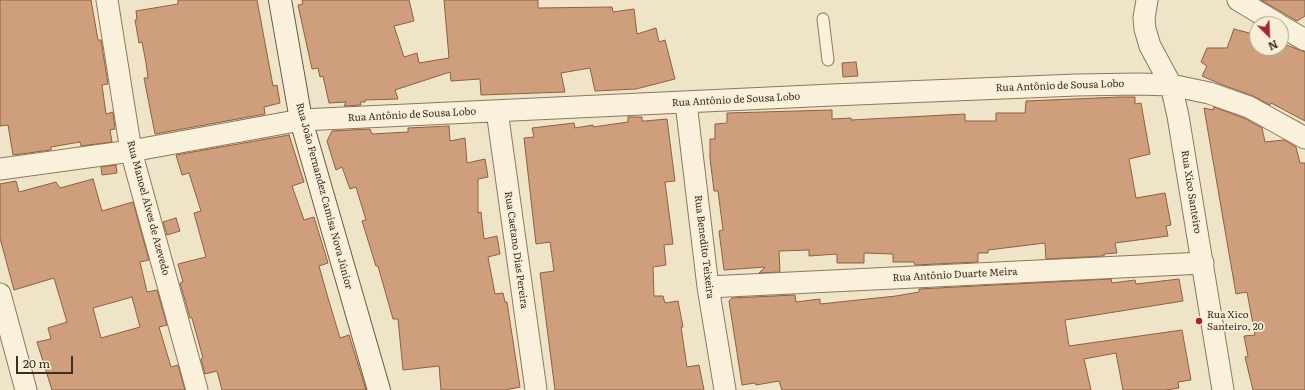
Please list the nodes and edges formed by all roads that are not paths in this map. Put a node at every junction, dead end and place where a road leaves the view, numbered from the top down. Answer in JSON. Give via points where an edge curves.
{"nodes":[{"id":1,"x":107,"y":0,"type":"edge"},
{"id":2,"x":280,"y":0,"type":"edge"},
{"id":3,"x":1147,"y":0,"type":"edge"},
{"id":4,"x":1238,"y":0,"type":"edge"},
{"id":5,"x":1265,"y":16,"type":"edge"},
{"id":6,"x":823,"y":19,"type":"dead end"},
{"id":7,"x":1289,"y":31,"type":"edge"},
{"id":8,"x":1305,"y":40,"type":"edge"},
{"id":9,"x":828,"y":60,"type":"dead end"},
{"id":10,"x":1171,"y":86,"type":"junction"},
{"id":11,"x":686,"y":103,"type":"junction"},
{"id":12,"x":497,"y":111,"type":"junction"},
{"id":13,"x":301,"y":120,"type":"junction"},
{"id":14,"x":1305,"y":138,"type":"edge"},
{"id":15,"x":131,"y":151,"type":"junction"},
{"id":16,"x":0,"y":169,"type":"edge"},
{"id":17,"x":1203,"y":263,"type":"junction"},
{"id":18,"x":708,"y":287,"type":"junction"},
{"id":19,"x":0,"y":294,"type":"edge"},
{"id":20,"x":26,"y":390,"type":"edge"},
{"id":21,"x":197,"y":390,"type":"edge"},
{"id":22,"x":379,"y":390,"type":"edge"},
{"id":23,"x":536,"y":390,"type":"edge"},
{"id":24,"x":725,"y":390,"type":"edge"},
{"id":25,"x":1223,"y":390,"type":"edge"}],
"edges":[{"from":1,"to":15,"type":"street","name":"Rua Manoel Alves de Azevedo"},
{"from":2,"to":13,"type":"main road","name":"Rua João Fernandez Camisa Nova Júnior"},
{"from":3,"to":10,"type":"street","name":"Rua Xico Santeiro","via":[[1145,29],[1150,46]]},
{"from":4,"to":5,"type":"street"},
{"from":6,"to":9,"type":"lane"},
{"from":7,"to":8,"type":"street"},
{"from":10,"to":11,"type":"street","name":"Rua Antônio de Sousa Lobo","via":[[1076,85],[832,94]]},
{"from":10,"to":14,"type":"street","name":"Rua Antônio de Sousa Lobo","via":[[1209,93],[1249,108]]},
{"from":10,"to":17,"type":"street","name":"Rua Xico Santeiro"},
{"from":11,"to":12,"type":"street","name":"Rua Antônio de Sousa Lobo"},
{"from":11,"to":18,"type":"street","name":"Rua Benedito Teixeira"},
{"from":12,"to":13,"type":"street","name":"Rua Antônio de Sousa Lobo"},
{"from":12,"to":23,"type":"street","name":"Rua Caetano Dias Pereira"},
{"from":13,"to":15,"type":"street","name":"Rua Antônio de Sousa Lobo"},
{"from":13,"to":22,"type":"main road","name":"Rua João Fernandez Camisa Nova Júnior"},
{"from":15,"to":16,"type":"street","name":"Rua Antônio de Sousa Lobo"},
{"from":15,"to":21,"type":"street","name":"Rua Manoel Alves de Azevedo"},
{"from":17,"to":18,"type":"street","name":"Rua Antônio Duarte Meira"},
{"from":17,"to":25,"type":"street","name":"Rua Xico Santeiro"},
{"from":18,"to":24,"type":"street","name":"Rua Benedito Teixeira"},
{"from":19,"to":20,"type":"street"}]}
